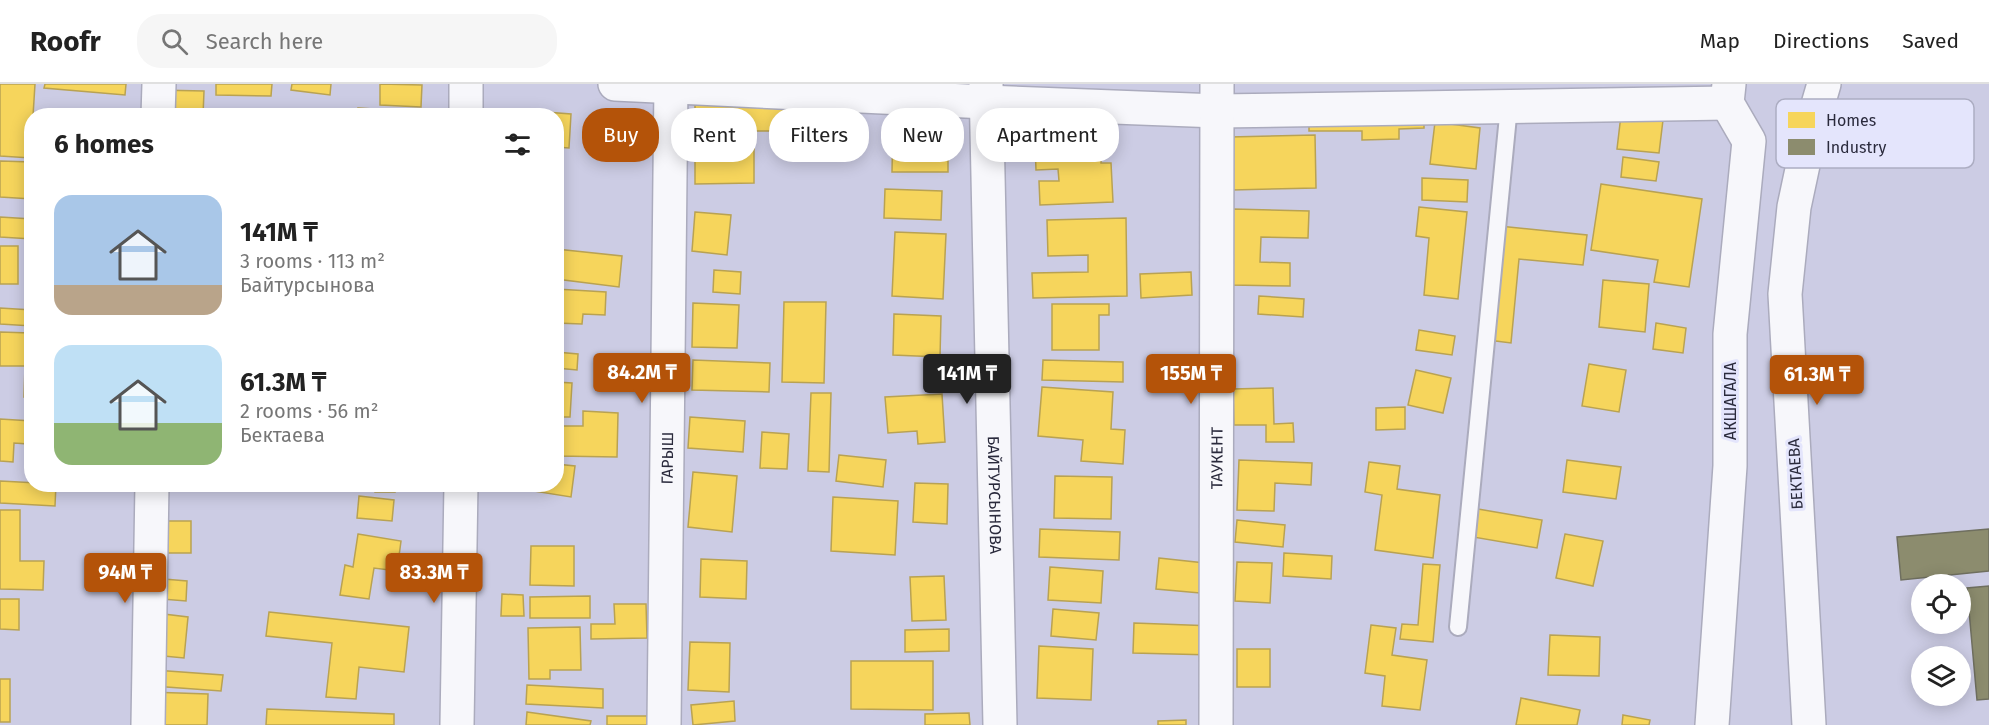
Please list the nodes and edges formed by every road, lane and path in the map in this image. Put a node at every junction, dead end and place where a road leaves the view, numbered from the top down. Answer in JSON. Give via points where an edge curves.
{"nodes":[{"id":1,"x":159,"y":84,"type":"edge"},
{"id":2,"x":466,"y":84,"type":"edge"},
{"id":3,"x":615,"y":84,"type":"edge"},
{"id":4,"x":1824,"y":84,"type":"edge"},
{"id":5,"x":671,"y":85,"type":"edge"},
{"id":6,"x":986,"y":93,"type":"edge"},
{"id":7,"x":1728,"y":94,"type":"edge"},
{"id":8,"x":1386,"y":96,"type":"edge"},
{"id":9,"x":1217,"y":97,"type":"edge"},
{"id":10,"x":1820,"y":99,"type":"edge"},
{"id":11,"x":1509,"y":106,"type":"junction"},
{"id":12,"x":158,"y":108,"type":"edge"},
{"id":13,"x":466,"y":108,"type":"edge"},
{"id":14,"x":1802,"y":168,"type":"edge"},
{"id":15,"x":152,"y":492,"type":"edge"},
{"id":16,"x":461,"y":492,"type":"edge"},
{"id":17,"x":1458,"y":627,"type":"dead end"},
{"id":18,"x":148,"y":725,"type":"edge"},
{"id":19,"x":457,"y":725,"type":"edge"},
{"id":20,"x":664,"y":725,"type":"edge"},
{"id":21,"x":1000,"y":725,"type":"edge"},
{"id":22,"x":1215,"y":725,"type":"edge"},
{"id":23,"x":1712,"y":725,"type":"edge"},
{"id":24,"x":1809,"y":725,"type":"edge"}],
"edges":[{"from":1,"to":12,"type":"street"},
{"from":2,"to":13,"type":"street"},
{"from":3,"to":5,"type":"street"},
{"from":4,"to":10,"type":"street","name":"БЕКТАЕВА"},
{"from":5,"to":6,"type":"street"},
{"from":5,"to":20,"type":"street","name":"ГАРЫШ"},
{"from":6,"to":9,"type":"street"},
{"from":6,"to":21,"type":"street","name":"БАЙТУРСЫНОВА"},
{"from":7,"to":11,"type":"street"},
{"from":7,"to":23,"type":"street","name":"АКШАГАЛА","via":[[1749,141],[1730,334],[1730,466]]},
{"from":8,"to":9,"type":"street"},
{"from":8,"to":11,"type":"street"},
{"from":9,"to":22,"type":"street","name":"ТАУКЕНТ"},
{"from":11,"to":17,"type":"lane"},
{"from":14,"to":24,"type":"street","name":"БЕКТАЕВА","via":[[1785,294]]},
{"from":15,"to":18,"type":"street"},
{"from":16,"to":19,"type":"street"}]}
